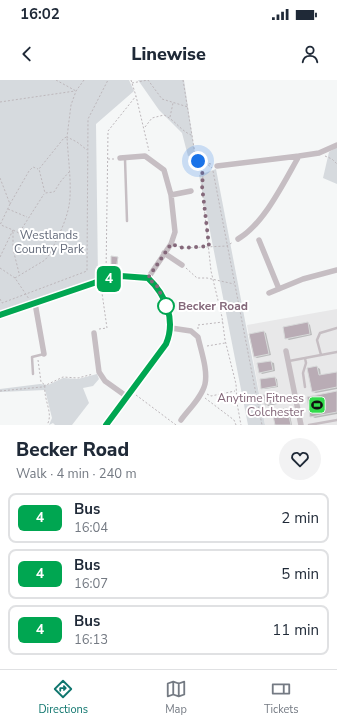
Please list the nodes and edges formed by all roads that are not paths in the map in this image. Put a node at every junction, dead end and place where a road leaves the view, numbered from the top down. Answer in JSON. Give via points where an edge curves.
{"nodes":[{"id":1,"x":337,"y":145,"type":"edge"},
{"id":2,"x":299,"y":156,"type":"junction"},
{"id":3,"x":123,"y":158,"type":"joint"},
{"id":4,"x":217,"y":166,"type":"road end"},
{"id":5,"x":191,"y":191,"type":"dead end"},
{"id":6,"x":171,"y":194,"type":"junction"},
{"id":7,"x":127,"y":221,"type":"dead end"},
{"id":8,"x":238,"y":239,"type":"road end"},
{"id":9,"x":259,"y":240,"type":"dead end"},
{"id":10,"x":164,"y":253,"type":"junction"},
{"id":11,"x":182,"y":265,"type":"road end"},
{"id":12,"x":337,"y":270,"type":"edge"},
{"id":13,"x":148,"y":278,"type":"junction"},
{"id":14,"x":279,"y":289,"type":"junction"},
{"id":15,"x":269,"y":293,"type":"dead end"},
{"id":16,"x":33,"y":303,"type":"junction"},
{"id":17,"x":0,"y":315,"type":"edge"},
{"id":18,"x":171,"y":328,"type":"junction"},
{"id":19,"x":337,"y":328,"type":"edge"},
{"id":20,"x":94,"y":333,"type":"road end"},
{"id":21,"x":286,"y":351,"type":"dead end"},
{"id":22,"x":337,"y":352,"type":"edge"},
{"id":23,"x":44,"y":354,"type":"joint"},
{"id":24,"x":321,"y":355,"type":"junction"},
{"id":25,"x":305,"y":358,"type":"junction"},
{"id":26,"x":288,"y":361,"type":"junction"},
{"id":27,"x":33,"y":374,"type":"dead end"},
{"id":28,"x":305,"y":387,"type":"dead end"},
{"id":29,"x":126,"y":396,"type":"junction"},
{"id":30,"x":181,"y":420,"type":"dead end"},
{"id":31,"x":337,"y":420,"type":"edge"},
{"id":32,"x":321,"y":424,"type":"edge"},
{"id":33,"x":106,"y":425,"type":"edge"},
{"id":34,"x":301,"y":425,"type":"edge"},
{"id":35,"x":309,"y":425,"type":"edge"}],
"edges":[{"from":1,"to":2,"type":"street","via":[[317,153]]},
{"from":2,"to":4,"type":"street"},
{"from":2,"to":8,"type":"street","via":[[279,191],[250,232]]},
{"from":3,"to":6,"type":"street","via":[[145,156],[164,170]]},
{"from":3,"to":7,"type":"lane"},
{"from":5,"to":6,"type":"street"},
{"from":6,"to":10,"type":"street","via":[[175,232],[171,244]]},
{"from":9,"to":14,"type":"street"},
{"from":10,"to":11,"type":"street"},
{"from":10,"to":13,"type":"street"},
{"from":12,"to":14,"type":"street","via":[[303,279]]},
{"from":13,"to":16,"type":"street","via":[[121,276]]},
{"from":13,"to":18,"type":"street","via":[[162,295],[170,315]]},
{"from":14,"to":15,"type":"street"},
{"from":16,"to":17,"type":"street"},
{"from":16,"to":23,"type":"street"},
{"from":18,"to":29,"type":"street","via":[[166,344]]},
{"from":18,"to":30,"type":"street","via":[[191,331],[196,335],[205,375],[201,392]]},
{"from":19,"to":24,"type":"lane","via":[[320,333],[318,344]]},
{"from":20,"to":29,"type":"street","via":[[99,372],[105,381]]},
{"from":21,"to":26,"type":"street"},
{"from":22,"to":24,"type":"lane"},
{"from":23,"to":27,"type":"lane","via":[[32,357]]},
{"from":24,"to":25,"type":"lane"},
{"from":25,"to":26,"type":"lane"},
{"from":25,"to":28,"type":"lane"},
{"from":26,"to":34,"type":"street"},
{"from":29,"to":33,"type":"street"},
{"from":31,"to":32,"type":"lane"},
{"from":32,"to":35,"type":"lane"}]}
